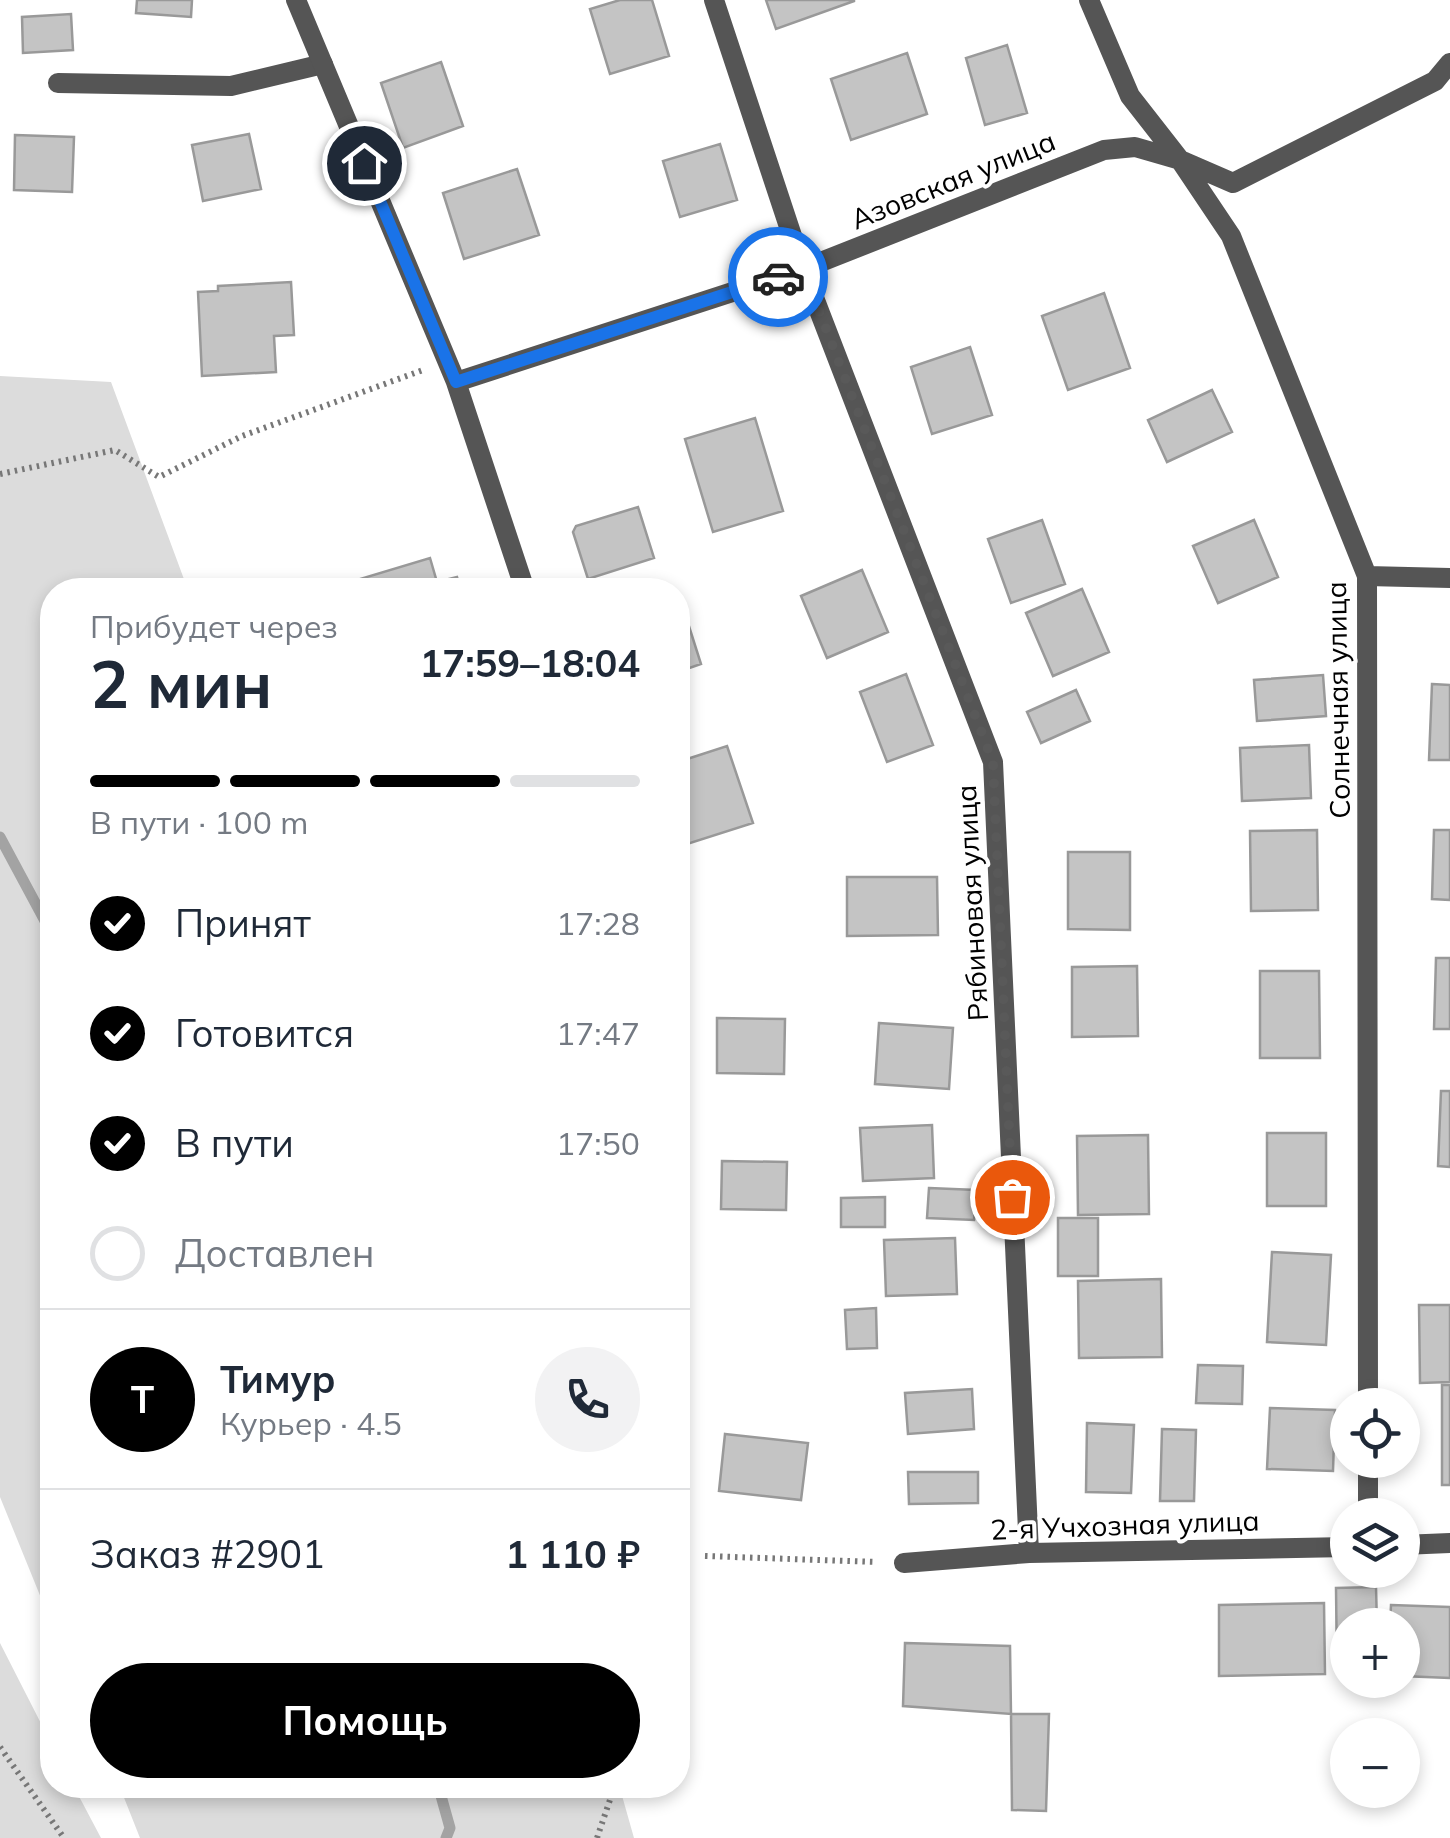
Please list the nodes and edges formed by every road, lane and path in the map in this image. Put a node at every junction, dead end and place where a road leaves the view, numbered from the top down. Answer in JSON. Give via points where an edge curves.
{"nodes":[{"id":1,"x":296,"y":0,"type":"edge"},
{"id":2,"x":714,"y":0,"type":"edge"},
{"id":3,"x":1089,"y":0,"type":"edge"},
{"id":4,"x":1450,"y":63,"type":"edge"},
{"id":5,"x":323,"y":64,"type":"junction"},
{"id":6,"x":58,"y":83,"type":"dead end"},
{"id":7,"x":1180,"y":160,"type":"junction"},
{"id":8,"x":803,"y":269,"type":"junction"},
{"id":9,"x":452,"y":372,"type":"junction"},
{"id":10,"x":0,"y":474,"type":"edge"},
{"id":11,"x":1367,"y":576,"type":"junction"},
{"id":12,"x":521,"y":578,"type":"edge"},
{"id":13,"x":1450,"y":578,"type":"edge"},
{"id":14,"x":1368,"y":1388,"type":"edge"},
{"id":15,"x":1450,"y":1543,"type":"edge"},
{"id":16,"x":1420,"y":1544,"type":"edge"},
{"id":17,"x":1330,"y":1547,"type":"edge"},
{"id":18,"x":1028,"y":1553,"type":"junction"},
{"id":19,"x":690,"y":1554,"type":"edge"},
{"id":20,"x":904,"y":1562,"type":"joint"},
{"id":21,"x":0,"y":1747,"type":"edge"},
{"id":22,"x":610,"y":1798,"type":"edge"},
{"id":23,"x":64,"y":1838,"type":"edge"},
{"id":24,"x":596,"y":1838,"type":"edge"}],
"edges":[{"from":1,"to":5,"type":"street"},
{"from":2,"to":8,"type":"street","name":"Рябиновая улица"},
{"from":3,"to":7,"type":"street","name":"Солнечная улица","via":[[1130,96]]},
{"from":4,"to":7,"type":"street","name":"Азовская улица","via":[[1435,81],[1232,184]]},
{"from":5,"to":6,"type":"street","via":[[231,86]]},
{"from":5,"to":9,"type":"street"},
{"from":7,"to":8,"type":"street","name":"Азовская улица","via":[[1135,147],[1104,150]]},
{"from":7,"to":11,"type":"street","name":"Солнечная улица","via":[[1230,236]]},
{"from":8,"to":9,"type":"street","name":"Азовская улица"},
{"from":8,"to":18,"type":"street","name":"Рябиновая улица","via":[[993,762]]},
{"from":9,"to":10,"type":"path","via":[[242,436],[159,477],[115,450]]},
{"from":9,"to":12,"type":"street"},
{"from":11,"to":13,"type":"street"},
{"from":11,"to":14,"type":"street","name":"Солнечная улица"},
{"from":15,"to":16,"type":"street"},
{"from":17,"to":18,"type":"street","name":"2-я Учхозная улица"},
{"from":18,"to":20,"type":"street","name":"2-я Учхозная улица"},
{"from":19,"to":20,"type":"path"},
{"from":21,"to":23,"type":"path"},
{"from":22,"to":24,"type":"path"}]}
